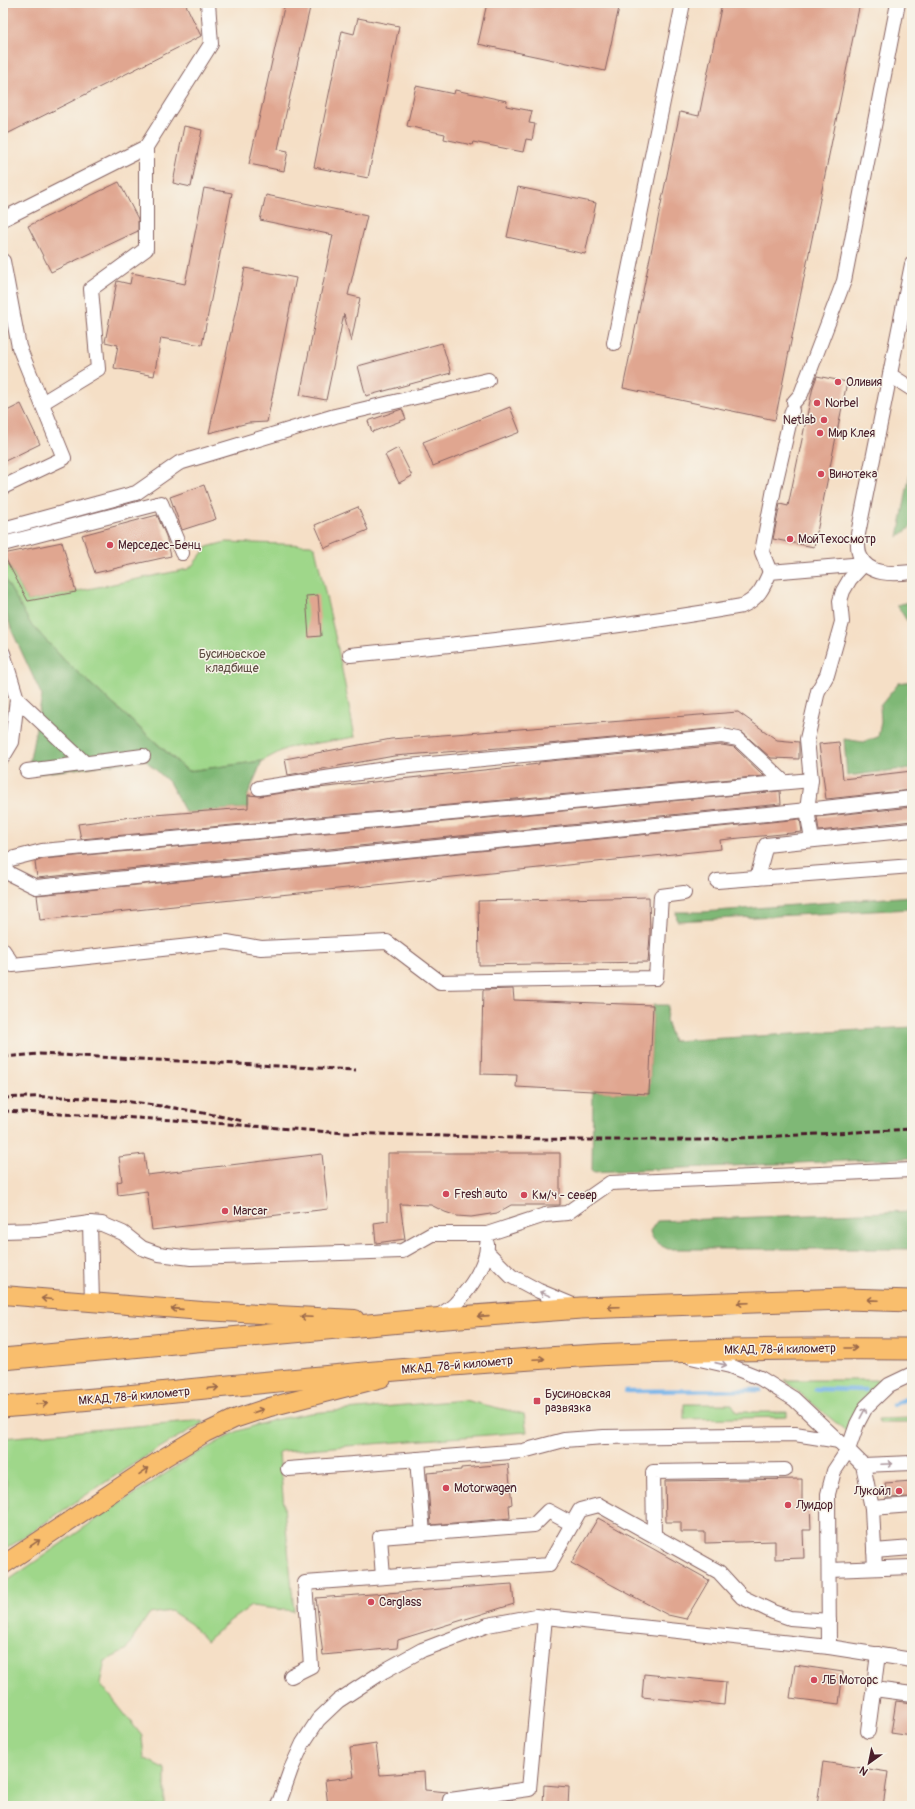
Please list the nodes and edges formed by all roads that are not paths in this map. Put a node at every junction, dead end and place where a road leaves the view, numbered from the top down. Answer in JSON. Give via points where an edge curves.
{"nodes":[{"id":1,"x":208,"y":3,"type":"edge"},
{"id":2,"x":683,"y":3,"type":"edge"},
{"id":3,"x":898,"y":3,"type":"edge"},
{"id":4,"x":146,"y":147,"type":"junction"},
{"id":5,"x":3,"y":219,"type":"edge"},
{"id":6,"x":3,"y":261,"type":"edge"},
{"id":7,"x":912,"y":264,"type":"edge"},
{"id":8,"x":614,"y":343,"type":"dead end"},
{"id":9,"x":890,"y":374,"type":"junction"},
{"id":10,"x":488,"y":380,"type":"dead end"},
{"id":11,"x":912,"y":389,"type":"edge"},
{"id":12,"x":42,"y":403,"type":"junction"},
{"id":13,"x":3,"y":487,"type":"edge"},
{"id":14,"x":3,"y":529,"type":"edge"},
{"id":15,"x":3,"y":544,"type":"edge"},
{"id":16,"x":182,"y":553,"type":"dead end"},
{"id":17,"x":864,"y":564,"type":"junction"},
{"id":18,"x":770,"y":572,"type":"junction"},
{"id":19,"x":912,"y":572,"type":"edge"},
{"id":20,"x":3,"y":653,"type":"edge"},
{"id":21,"x":350,"y":656,"type":"dead end"},
{"id":22,"x":17,"y":700,"type":"junction"},
{"id":23,"x":143,"y":756,"type":"dead end"},
{"id":24,"x":3,"y":757,"type":"edge"},
{"id":25,"x":85,"y":763,"type":"junction"},
{"id":26,"x":27,"y":771,"type":"dead end"},
{"id":27,"x":811,"y":780,"type":"junction"},
{"id":28,"x":784,"y":782,"type":"junction"},
{"id":29,"x":259,"y":788,"type":"dead end"},
{"id":30,"x":912,"y":798,"type":"edge"},
{"id":31,"x":807,"y":810,"type":"junction"},
{"id":32,"x":912,"y":830,"type":"edge"},
{"id":33,"x":812,"y":840,"type":"junction"},
{"id":34,"x":3,"y":861,"type":"edge"},
{"id":35,"x":3,"y":866,"type":"edge"},
{"id":36,"x":912,"y":866,"type":"edge"},
{"id":37,"x":757,"y":878,"type":"junction"},
{"id":38,"x":718,"y":881,"type":"dead end"},
{"id":39,"x":684,"y":893,"type":"dead end"},
{"id":40,"x":3,"y":950,"type":"edge"},
{"id":41,"x":912,"y":1170,"type":"edge"},
{"id":42,"x":90,"y":1223,"type":"junction"},
{"id":43,"x":3,"y":1232,"type":"edge"},
{"id":44,"x":487,"y":1234,"type":"junction"},
{"id":45,"x":488,"y":1253,"type":"junction"},
{"id":46,"x":3,"y":1295,"type":"edge"},
{"id":47,"x":912,"y":1301,"type":"edge"},
{"id":48,"x":92,"y":1303,"type":"junction"},
{"id":49,"x":581,"y":1308,"type":"junction"},
{"id":50,"x":433,"y":1320,"type":"junction"},
{"id":51,"x":401,"y":1322,"type":"junction"},
{"id":52,"x":912,"y":1348,"type":"edge"},
{"id":53,"x":669,"y":1352,"type":"junction"},
{"id":54,"x":3,"y":1359,"type":"edge"},
{"id":55,"x":416,"y":1368,"type":"junction"},
{"id":56,"x":912,"y":1374,"type":"edge"},
{"id":57,"x":3,"y":1407,"type":"edge"},
{"id":58,"x":844,"y":1445,"type":"junction"},
{"id":59,"x":417,"y":1459,"type":"junction"},
{"id":60,"x":912,"y":1463,"type":"edge"},
{"id":61,"x":863,"y":1465,"type":"junction"},
{"id":62,"x":288,"y":1469,"type":"dead end"},
{"id":63,"x":785,"y":1470,"type":"dead end"},
{"id":64,"x":912,"y":1505,"type":"edge"},
{"id":65,"x":872,"y":1508,"type":"junction"},
{"id":66,"x":572,"y":1524,"type":"junction"},
{"id":67,"x":423,"y":1534,"type":"junction"},
{"id":68,"x":654,"y":1535,"type":"junction"},
{"id":69,"x":912,"y":1548,"type":"edge"},
{"id":70,"x":874,"y":1551,"type":"junction"},
{"id":71,"x":3,"y":1565,"type":"edge"},
{"id":72,"x":912,"y":1567,"type":"edge"},
{"id":73,"x":875,"y":1568,"type":"junction"},
{"id":74,"x":829,"y":1570,"type":"junction"},
{"id":75,"x":383,"y":1577,"type":"junction"},
{"id":76,"x":545,"y":1617,"type":"junction"},
{"id":77,"x":829,"y":1621,"type":"junction"},
{"id":78,"x":828,"y":1647,"type":"junction"},
{"id":79,"x":878,"y":1654,"type":"junction"},
{"id":80,"x":912,"y":1660,"type":"edge"},
{"id":81,"x":291,"y":1676,"type":"dead end"},
{"id":82,"x":874,"y":1689,"type":"junction"},
{"id":83,"x":912,"y":1694,"type":"edge"},
{"id":84,"x":868,"y":1731,"type":"dead end"},
{"id":85,"x":278,"y":1806,"type":"edge"},
{"id":86,"x":449,"y":1806,"type":"edge"}],
"edges":[{"from":1,"to":4,"type":"street","via":[[211,44]]},
{"from":2,"to":8,"type":"street"},
{"from":3,"to":18,"type":"street","via":[[844,281],[801,394],[793,406],[774,489],[762,552]]},
{"from":4,"to":5,"type":"street"},
{"from":4,"to":12,"type":"street","via":[[146,249],[91,289],[98,369]]},
{"from":6,"to":12,"type":"street","via":[[19,347]]},
{"from":7,"to":9,"type":"street"},
{"from":9,"to":11,"type":"street"},
{"from":9,"to":17,"type":"street","via":[[858,534],[859,555]]},
{"from":10,"to":14,"type":"street","via":[[335,416],[179,463],[136,493]]},
{"from":12,"to":13,"type":"street","via":[[64,458]]},
{"from":15,"to":16,"type":"street","via":[[161,503]]},
{"from":17,"to":18,"type":"street"},
{"from":17,"to":19,"type":"street","via":[[875,571],[897,574]]},
{"from":17,"to":27,"type":"street","via":[[850,579],[840,601],[842,622],[827,675],[818,691],[807,739]]},
{"from":18,"to":21,"type":"street","via":[[762,592],[752,602],[742,606],[666,620]]},
{"from":20,"to":22,"type":"street"},
{"from":22,"to":24,"type":"street","via":[[12,742]]},
{"from":22,"to":25,"type":"street"},
{"from":23,"to":25,"type":"street"},
{"from":25,"to":26,"type":"street"},
{"from":27,"to":28,"type":"street"},
{"from":27,"to":31,"type":"street"},
{"from":28,"to":29,"type":"street","via":[[738,739],[722,736],[399,767]]},
{"from":28,"to":34,"type":"street","via":[[42,851]]},
{"from":30,"to":31,"type":"street"},
{"from":31,"to":33,"type":"street"},
{"from":31,"to":35,"type":"street","via":[[36,887],[10,874]]},
{"from":32,"to":33,"type":"street"},
{"from":33,"to":37,"type":"street","via":[[766,845]]},
{"from":36,"to":37,"type":"street"},
{"from":37,"to":38,"type":"street"},
{"from":39,"to":40,"type":"street","via":[[661,896],[656,978],[440,982],[387,942],[261,948],[227,942],[13,965]]},
{"from":41,"to":44,"type":"street","via":[[610,1183],[567,1213],[545,1215]]},
{"from":42,"to":43,"type":"street"},
{"from":42,"to":44,"type":"street","via":[[102,1224],[123,1233],[142,1248],[159,1254],[191,1258],[402,1251],[432,1234]]},
{"from":42,"to":48,"type":"street"},
{"from":44,"to":45,"type":"street"},
{"from":49,"to":45,"type":"street","one_way":true,"via":[[539,1291],[511,1276]]},
{"from":45,"to":50,"type":"street","via":[[471,1285],[455,1304]]},
{"from":48,"to":46,"type":"main road","one_way":true},
{"from":47,"to":49,"type":"highway","one_way":true,"via":[[846,1299]]},
{"from":51,"to":48,"type":"main road","one_way":true},
{"from":49,"to":50,"type":"highway","one_way":true},
{"from":50,"to":51,"type":"highway"},
{"from":51,"to":54,"type":"highway"},
{"from":53,"to":52,"type":"highway","name":"МКАД, 78-й километр","one_way":true},
{"from":55,"to":53,"type":"highway","name":"МКАД, 78-й километр","one_way":true},
{"from":53,"to":58,"type":"street","one_way":true,"via":[[730,1366],[760,1378],[794,1399]]},
{"from":57,"to":55,"type":"highway","name":"МКАД, 78-й километр","one_way":true},
{"from":71,"to":55,"type":"main road","one_way":true,"via":[[165,1457],[215,1428],[270,1407]]},
{"from":58,"to":56,"type":"street","one_way":true,"via":[[866,1407],[889,1385]]},
{"from":58,"to":59,"type":"street","via":[[795,1434],[604,1437],[564,1440],[523,1451]]},
{"from":58,"to":61,"type":"street"},
{"from":58,"to":74,"type":"street","via":[[828,1494]]},
{"from":59,"to":62,"type":"street"},
{"from":59,"to":67,"type":"street"},
{"from":61,"to":60,"type":"street","one_way":true},
{"from":61,"to":65,"type":"street"},
{"from":63,"to":68,"type":"street","via":[[653,1472]]},
{"from":64,"to":65,"type":"street"},
{"from":65,"to":70,"type":"street"},
{"from":66,"to":67,"type":"street","via":[[548,1511],[534,1525]]},
{"from":66,"to":68,"type":"street","via":[[580,1510],[599,1505]]},
{"from":66,"to":75,"type":"street","via":[[549,1566]]},
{"from":67,"to":75,"type":"street","via":[[380,1537]]},
{"from":68,"to":77,"type":"street","via":[[719,1572],[742,1597],[790,1618]]},
{"from":69,"to":70,"type":"street"},
{"from":70,"to":73,"type":"street"},
{"from":72,"to":73,"type":"street"},
{"from":73,"to":74,"type":"street"},
{"from":74,"to":77,"type":"street"},
{"from":75,"to":81,"type":"street","via":[[305,1583],[311,1666]]},
{"from":76,"to":78,"type":"street"},
{"from":76,"to":85,"type":"street","via":[[536,1616],[488,1625],[422,1650],[338,1701],[318,1720],[303,1743],[288,1775]]},
{"from":76,"to":86,"type":"street","via":[[529,1789],[450,1800]]},
{"from":77,"to":78,"type":"street"},
{"from":78,"to":79,"type":"street"},
{"from":79,"to":80,"type":"street"},
{"from":79,"to":82,"type":"street"},
{"from":82,"to":83,"type":"street"},
{"from":82,"to":84,"type":"street"}]}
